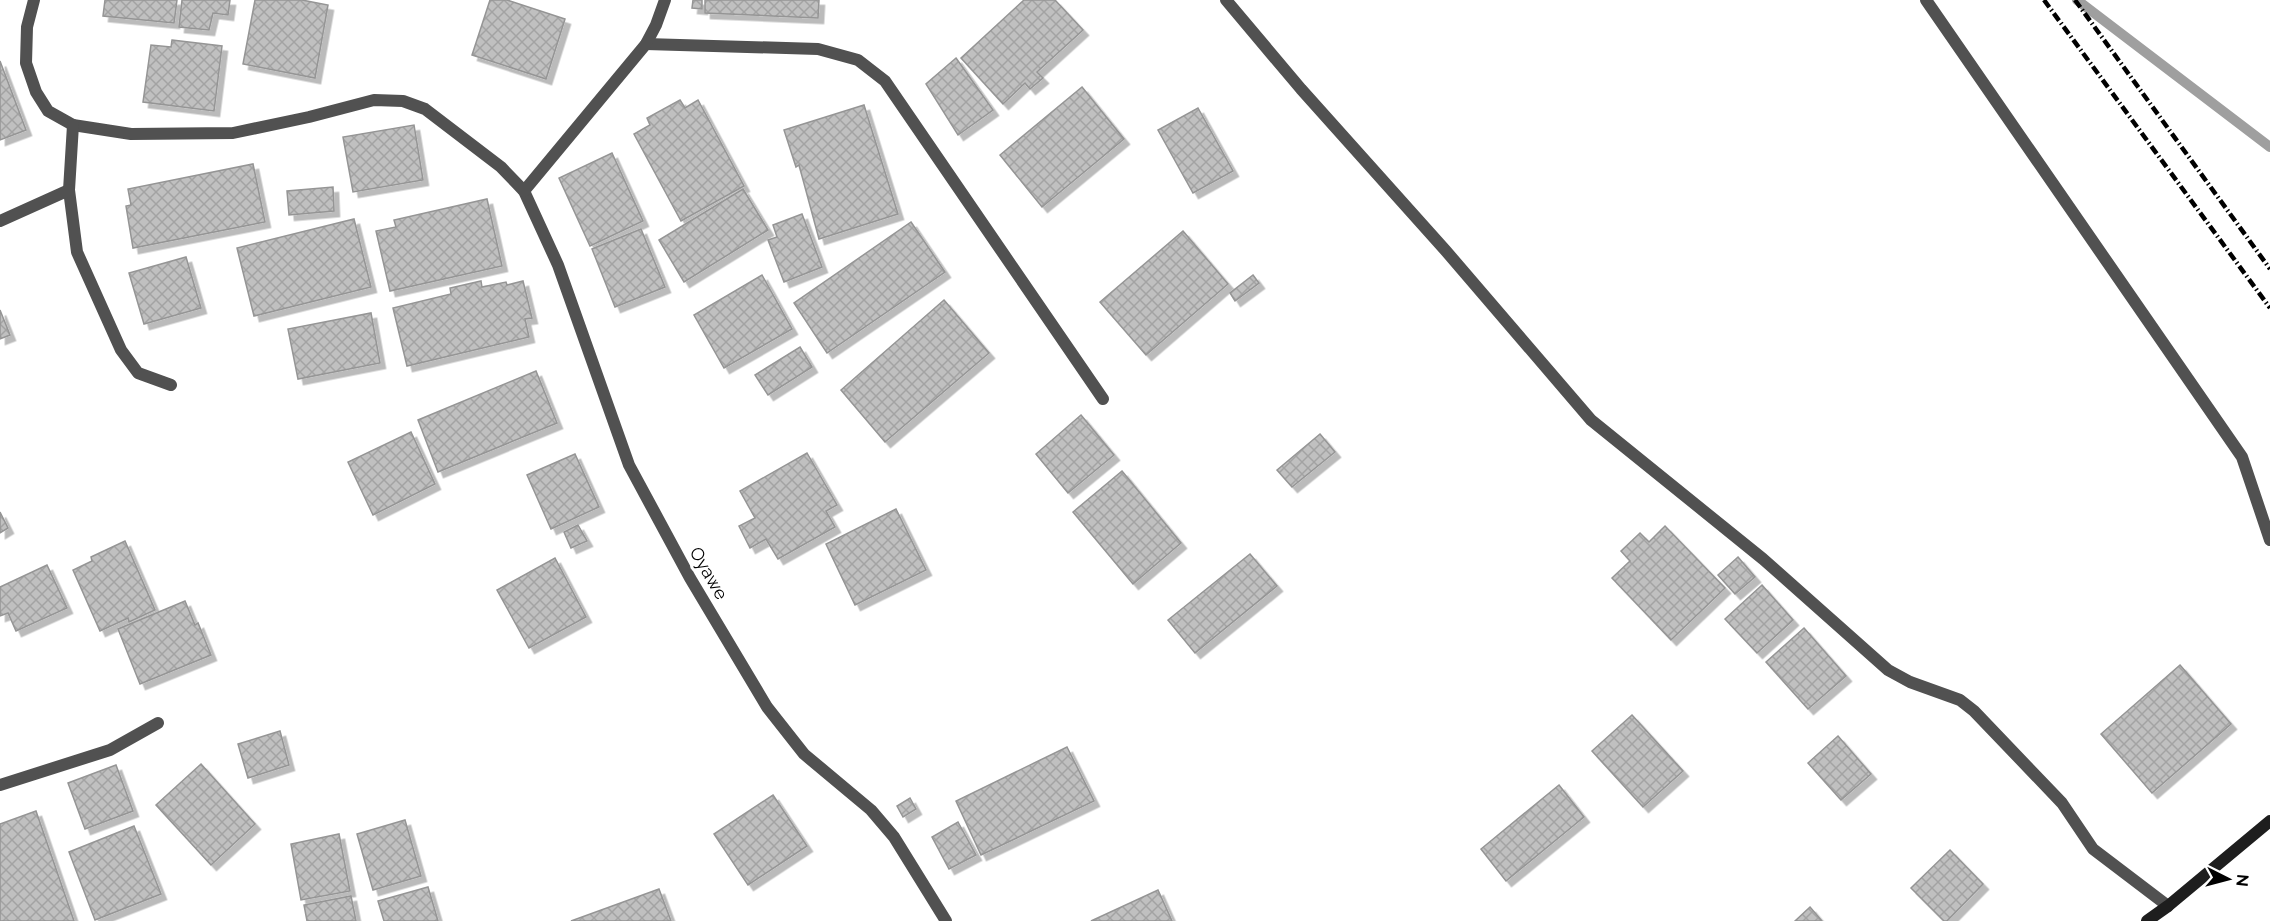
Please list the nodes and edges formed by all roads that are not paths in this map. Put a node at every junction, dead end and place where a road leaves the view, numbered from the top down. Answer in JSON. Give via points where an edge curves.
{"nodes":[{"id":1,"x":34,"y":0,"type":"edge"},
{"id":2,"x":665,"y":0,"type":"edge"},
{"id":3,"x":1226,"y":0,"type":"edge"},
{"id":4,"x":1926,"y":0,"type":"edge"},
{"id":5,"x":646,"y":44,"type":"junction"},
{"id":6,"x":73,"y":125,"type":"junction"},
{"id":7,"x":69,"y":190,"type":"junction"},
{"id":8,"x":524,"y":191,"type":"junction"},
{"id":9,"x":0,"y":221,"type":"edge"},
{"id":10,"x":171,"y":385,"type":"dead end"},
{"id":11,"x":1103,"y":399,"type":"dead end"},
{"id":12,"x":2270,"y":540,"type":"edge"},
{"id":13,"x":158,"y":723,"type":"dead end"},
{"id":14,"x":0,"y":785,"type":"edge"},
{"id":15,"x":2270,"y":821,"type":"edge"},
{"id":16,"x":2169,"y":906,"type":"junction"},
{"id":17,"x":946,"y":921,"type":"edge"},
{"id":18,"x":2147,"y":921,"type":"edge"}],
"edges":[{"from":1,"to":6,"type":"street","via":[[27,27],[26,63],[48,111]]},
{"from":2,"to":5,"type":"street"},
{"from":3,"to":16,"type":"street","via":[[1591,420],[1763,559],[1888,670],[1960,700],[1974,711],[2062,803],[2093,849]]},
{"from":4,"to":12,"type":"street","via":[[2242,457]]},
{"from":5,"to":8,"type":"street"},
{"from":5,"to":11,"type":"street","via":[[819,49],[858,60],[885,81]]},
{"from":6,"to":7,"type":"street"},
{"from":6,"to":8,"type":"street","name":"Oyawe","via":[[131,134],[233,133],[374,100],[403,101],[425,109],[501,167]]},
{"from":7,"to":9,"type":"street"},
{"from":7,"to":10,"type":"street","via":[[77,252],[122,350],[138,373]]},
{"from":8,"to":17,"type":"street","name":"Oyawe","via":[[558,265],[629,465],[690,578],[767,707],[804,754],[871,810],[894,837]]},
{"from":13,"to":14,"type":"street","via":[[110,750]]},
{"from":15,"to":16,"type":"main road"},
{"from":16,"to":18,"type":"main road"}]}
